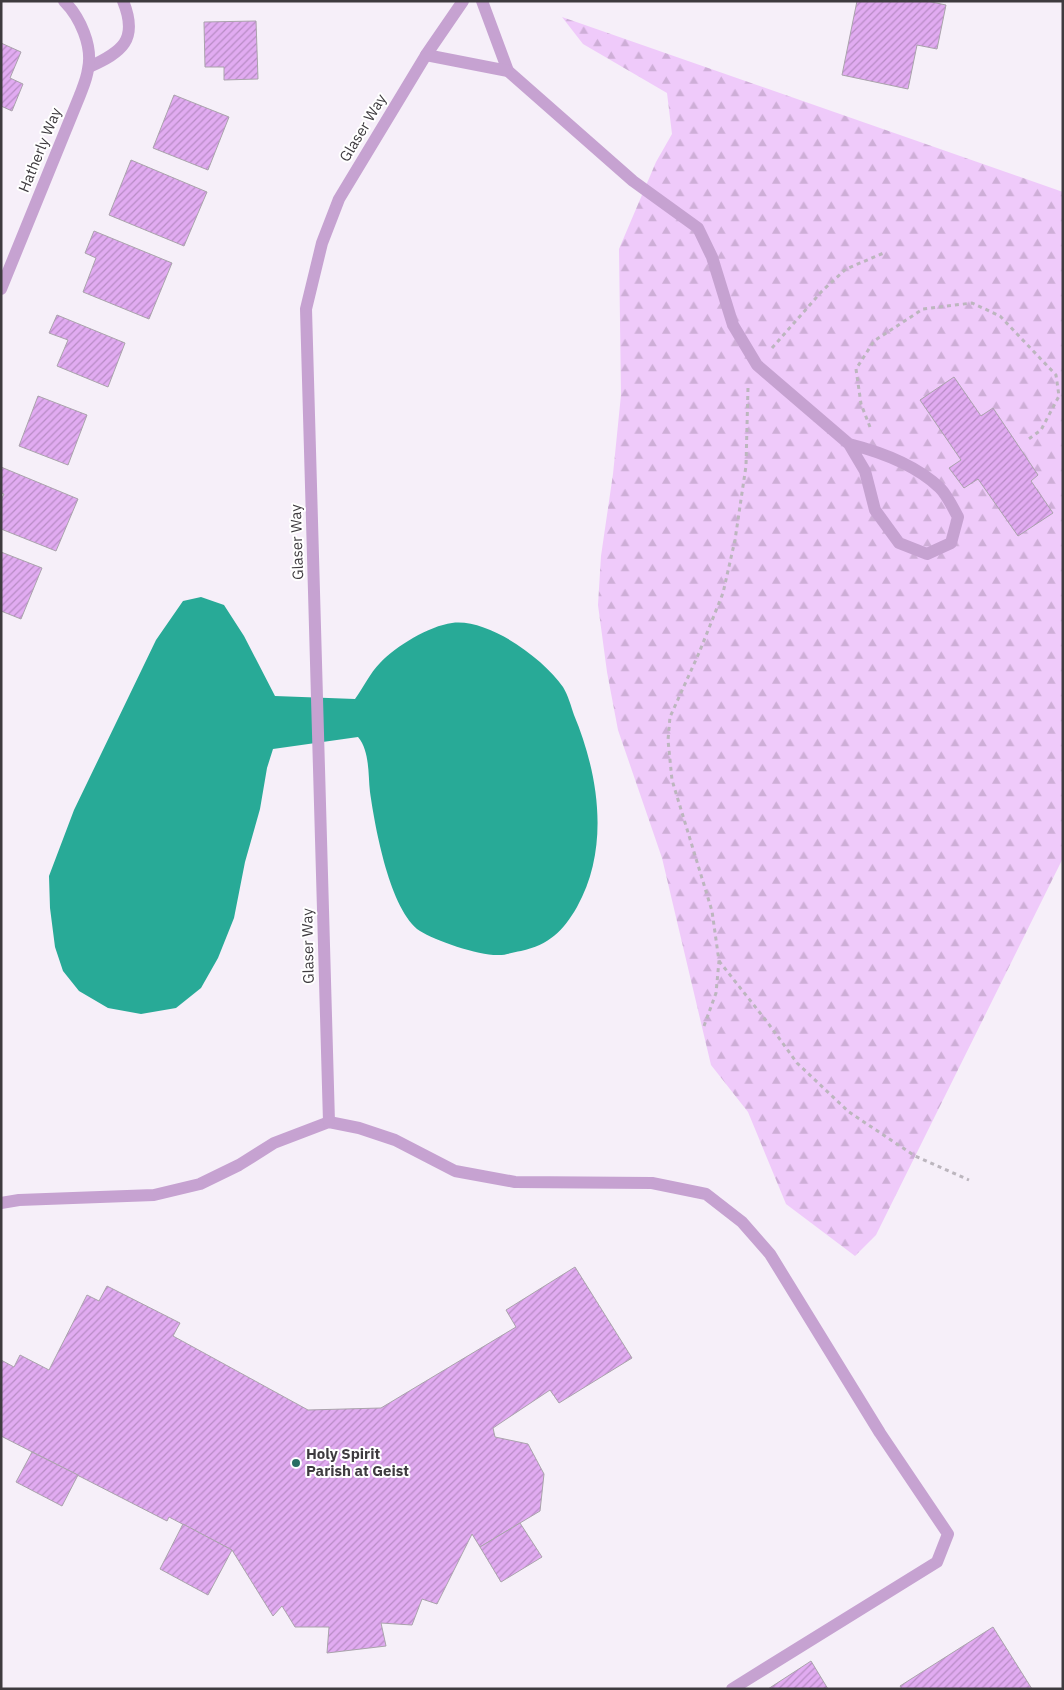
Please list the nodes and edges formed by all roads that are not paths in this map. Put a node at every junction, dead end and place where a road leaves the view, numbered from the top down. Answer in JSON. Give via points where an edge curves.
{"nodes":[{"id":1,"x":64,"y":1,"type":"edge"},
{"id":2,"x":123,"y":1,"type":"edge"},
{"id":3,"x":463,"y":1,"type":"edge"},
{"id":4,"x":482,"y":1,"type":"edge"},
{"id":5,"x":426,"y":55,"type":"junction"},
{"id":6,"x":89,"y":67,"type":"junction"},
{"id":7,"x":508,"y":72,"type":"junction"},
{"id":8,"x":1,"y":289,"type":"edge"},
{"id":9,"x":849,"y":444,"type":"junction"},
{"id":10,"x":329,"y":1122,"type":"junction"},
{"id":11,"x":1,"y":1204,"type":"edge"},
{"id":12,"x":732,"y":1689,"type":"edge"}],
"edges":[{"from":1,"to":6,"type":"street","name":"Hatherly Way","via":[[79,21],[87,44]]},
{"from":2,"to":6,"type":"street","via":[[130,23],[122,49]]},
{"from":3,"to":5,"type":"street","name":"Glaser Way"},
{"from":4,"to":7,"type":"street"},
{"from":5,"to":7,"type":"street"},
{"from":5,"to":10,"type":"street","name":"Glaser Way","via":[[339,199],[322,243],[306,309]]},
{"from":6,"to":8,"type":"street","name":"Hatherly Way"},
{"from":7,"to":9,"type":"street","via":[[633,181],[698,228],[712,257],[733,326],[757,365]]},
{"from":9,"to":9,"type":"street","via":[[865,471],[875,510],[899,543],[927,554],[951,543],[958,517],[940,488],[902,462],[878,451]]},
{"from":10,"to":11,"type":"street","via":[[274,1143],[200,1184],[154,1194],[19,1200]]},
{"from":10,"to":12,"type":"street","via":[[395,1140],[455,1171],[515,1182],[652,1183],[706,1194],[742,1222],[770,1254],[875,1425],[948,1534],[937,1562]]}]}
